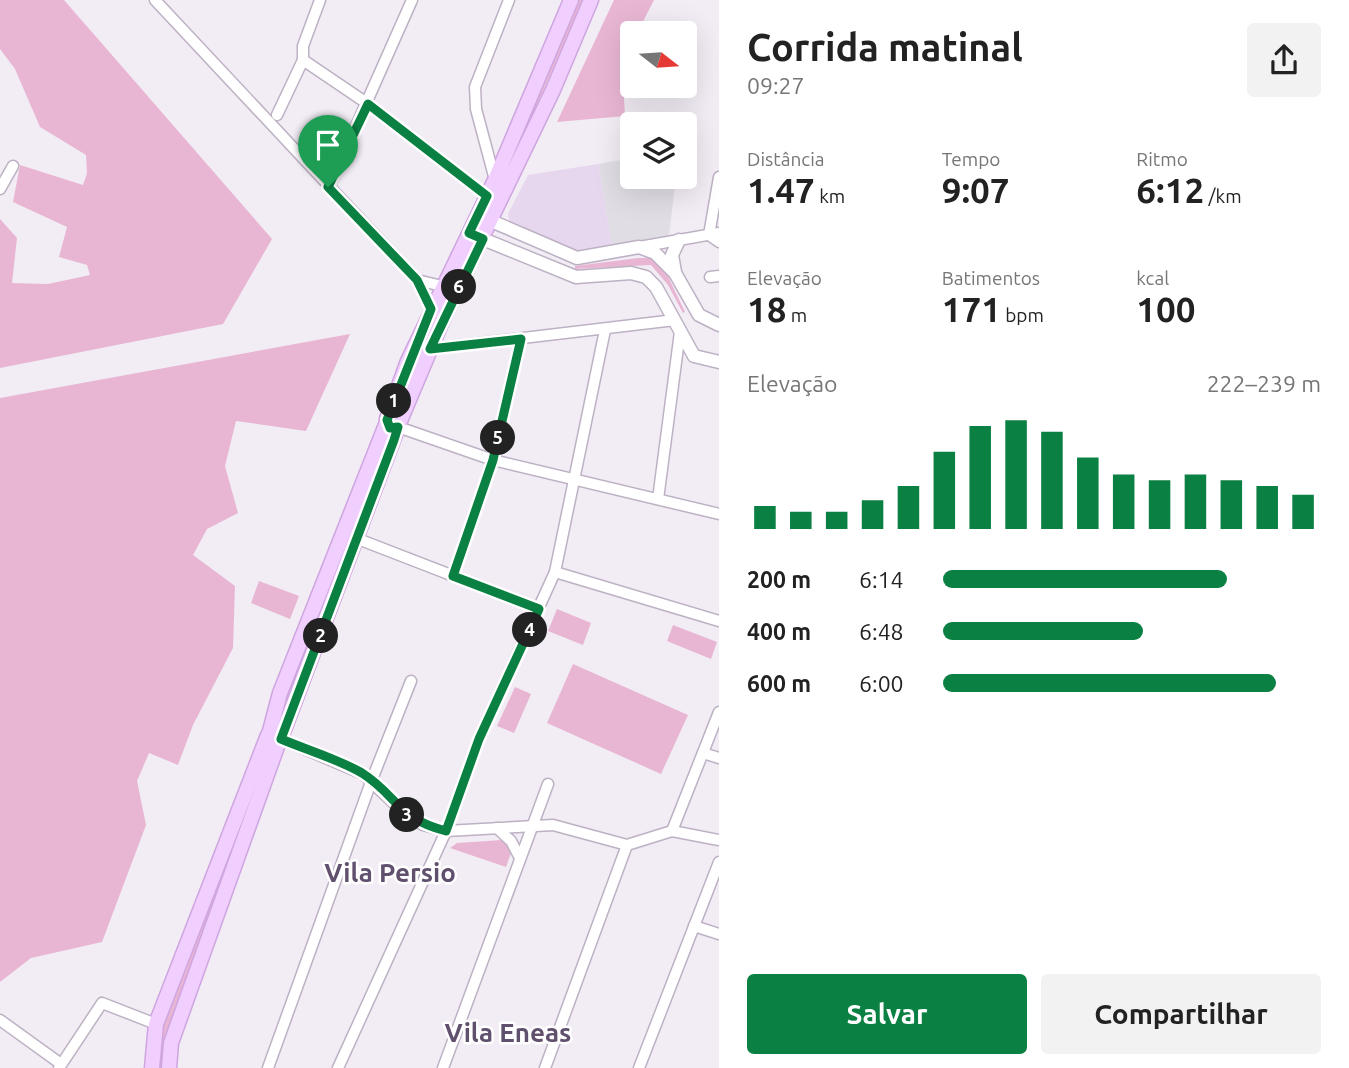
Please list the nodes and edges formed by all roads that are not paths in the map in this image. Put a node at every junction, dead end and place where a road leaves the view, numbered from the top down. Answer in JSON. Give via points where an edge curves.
{"nodes":[{"id":1,"x":155,"y":0,"type":"edge"},
{"id":2,"x":320,"y":0,"type":"edge"},
{"id":3,"x":412,"y":0,"type":"edge"},
{"id":4,"x":509,"y":0,"type":"edge"},
{"id":5,"x":571,"y":0,"type":"edge"},
{"id":6,"x":591,"y":0,"type":"edge"},
{"id":7,"x":303,"y":60,"type":"junction"},
{"id":8,"x":368,"y":104,"type":"junction"},
{"id":9,"x":277,"y":115,"type":"dead end"},
{"id":10,"x":13,"y":166,"type":"dead end"},
{"id":11,"x":719,"y":177,"type":"edge"},
{"id":12,"x":495,"y":180,"type":"junction"},
{"id":13,"x":328,"y":187,"type":"junction"},
{"id":14,"x":0,"y":189,"type":"edge"},
{"id":15,"x":487,"y":196,"type":"junction"},
{"id":16,"x":478,"y":215,"type":"junction"},
{"id":17,"x":492,"y":221,"type":"junction"},
{"id":18,"x":714,"y":234,"type":"edge"},
{"id":19,"x":476,"y":236,"type":"junction"},
{"id":20,"x":679,"y":240,"type":"junction"},
{"id":21,"x":719,"y":242,"type":"edge"},
{"id":22,"x":541,"y":244,"type":"junction"},
{"id":23,"x":639,"y":247,"type":"junction"},
{"id":24,"x":534,"y":261,"type":"junction"},
{"id":25,"x":675,"y":273,"type":"junction"},
{"id":26,"x":417,"y":280,"type":"junction"},
{"id":27,"x":442,"y":286,"type":"junction"},
{"id":28,"x":431,"y":309,"type":"junction"},
{"id":29,"x":702,"y":318,"type":"junction"},
{"id":30,"x":677,"y":326,"type":"junction"},
{"id":31,"x":719,"y":326,"type":"edge"},
{"id":32,"x":605,"y":330,"type":"junction"},
{"id":33,"x":521,"y":339,"type":"junction"},
{"id":34,"x":430,"y":349,"type":"junction"},
{"id":35,"x":694,"y":356,"type":"junction"},
{"id":36,"x":719,"y":362,"type":"edge"},
{"id":37,"x":675,"y":374,"type":"junction"},
{"id":38,"x":393,"y":422,"type":"junction"},
{"id":39,"x":493,"y":460,"type":"junction"},
{"id":40,"x":574,"y":480,"type":"junction"},
{"id":41,"x":658,"y":499,"type":"junction"},
{"id":42,"x":719,"y":514,"type":"edge"},
{"id":43,"x":358,"y":539,"type":"junction"},
{"id":44,"x":555,"y":572,"type":"junction"},
{"id":45,"x":453,"y":576,"type":"junction"},
{"id":46,"x":539,"y":609,"type":"junction"},
{"id":47,"x":719,"y":621,"type":"edge"},
{"id":48,"x":411,"y":681,"type":"dead end"},
{"id":49,"x":719,"y":712,"type":"edge"},
{"id":50,"x":276,"y":736,"type":"junction"},
{"id":51,"x":703,"y":753,"type":"junction"},
{"id":52,"x":719,"y":758,"type":"edge"},
{"id":53,"x":371,"y":782,"type":"junction"},
{"id":54,"x":548,"y":784,"type":"dead end"},
{"id":55,"x":532,"y":827,"type":"junction"},
{"id":56,"x":497,"y":828,"type":"junction"},
{"id":57,"x":446,"y":831,"type":"junction"},
{"id":58,"x":672,"y":831,"type":"junction"},
{"id":59,"x":719,"y":839,"type":"edge"},
{"id":60,"x":627,"y":845,"type":"junction"},
{"id":61,"x":520,"y":858,"type":"junction"},
{"id":62,"x":719,"y":862,"type":"edge"},
{"id":63,"x":217,"y":891,"type":"junction"},
{"id":64,"x":695,"y":926,"type":"junction"},
{"id":65,"x":719,"y":934,"type":"edge"},
{"id":66,"x":0,"y":1020,"type":"edge"},
{"id":67,"x":156,"y":1024,"type":"junction"},
{"id":68,"x":60,"y":1066,"type":"edge"},
{"id":69,"x":152,"y":1068,"type":"edge"},
{"id":70,"x":169,"y":1068,"type":"edge"},
{"id":71,"x":268,"y":1068,"type":"edge"},
{"id":72,"x":338,"y":1068,"type":"edge"},
{"id":73,"x":443,"y":1068,"type":"edge"},
{"id":74,"x":545,"y":1068,"type":"edge"},
{"id":75,"x":639,"y":1068,"type":"edge"}],
"edges":[{"from":1,"to":13,"type":"street"},
{"from":2,"to":7,"type":"street","via":[[303,46]]},
{"from":3,"to":8,"type":"street"},
{"from":4,"to":12,"type":"street","via":[[475,87],[476,109]]},
{"from":5,"to":12,"type":"main road"},
{"from":6,"to":17,"type":"main road"},
{"from":7,"to":8,"type":"street"},
{"from":7,"to":9,"type":"street"},
{"from":8,"to":13,"type":"street"},
{"from":8,"to":15,"type":"street"},
{"from":10,"to":14,"type":"street"},
{"from":11,"to":18,"type":"street"},
{"from":12,"to":15,"type":"main road"},
{"from":13,"to":26,"type":"street"},
{"from":15,"to":16,"type":"main road"},
{"from":16,"to":17,"type":"street"},
{"from":16,"to":19,"type":"main road"},
{"from":17,"to":19,"type":"main road"},
{"from":17,"to":22,"type":"street"},
{"from":18,"to":20,"type":"street"},
{"from":18,"to":21,"type":"street"},
{"from":19,"to":24,"type":"street"},
{"from":19,"to":27,"type":"main road"},
{"from":19,"to":34,"type":"main road"},
{"from":20,"to":23,"type":"street"},
{"from":20,"to":25,"type":"street","via":[[672,255]]},
{"from":22,"to":23,"type":"street","via":[[577,258]]},
{"from":22,"to":24,"type":"street"},
{"from":23,"to":25,"type":"street","via":[[656,253]]},
{"from":24,"to":30,"type":"street","via":[[576,276],[631,273],[646,277]]},
{"from":25,"to":29,"type":"street"},
{"from":26,"to":27,"type":"street"},
{"from":26,"to":28,"type":"street"},
{"from":27,"to":28,"type":"main road"},
{"from":28,"to":38,"type":"main road"},
{"from":29,"to":30,"type":"street"},
{"from":29,"to":31,"type":"street"},
{"from":30,"to":32,"type":"street"},
{"from":30,"to":35,"type":"street"},
{"from":30,"to":37,"type":"street"},
{"from":32,"to":33,"type":"street"},
{"from":32,"to":40,"type":"street"},
{"from":33,"to":34,"type":"street"},
{"from":33,"to":39,"type":"street"},
{"from":34,"to":38,"type":"main road"},
{"from":35,"to":36,"type":"street"},
{"from":35,"to":37,"type":"street"},
{"from":37,"to":41,"type":"street"},
{"from":38,"to":39,"type":"street"},
{"from":38,"to":43,"type":"main road"},
{"from":38,"to":50,"type":"main road","via":[[281,693]]},
{"from":39,"to":40,"type":"street"},
{"from":39,"to":45,"type":"street"},
{"from":40,"to":41,"type":"street"},
{"from":40,"to":44,"type":"street"},
{"from":41,"to":42,"type":"street"},
{"from":43,"to":45,"type":"street"},
{"from":43,"to":50,"type":"main road"},
{"from":44,"to":46,"type":"street"},
{"from":44,"to":47,"type":"street"},
{"from":45,"to":46,"type":"street"},
{"from":46,"to":57,"type":"street","via":[[479,739]]},
{"from":48,"to":53,"type":"street"},
{"from":49,"to":51,"type":"street"},
{"from":50,"to":53,"type":"street","via":[[363,774]]},
{"from":50,"to":63,"type":"main road"},
{"from":51,"to":52,"type":"street"},
{"from":51,"to":58,"type":"street"},
{"from":53,"to":57,"type":"street","via":[[402,812],[423,825]]},
{"from":53,"to":71,"type":"street"},
{"from":54,"to":55,"type":"street"},
{"from":55,"to":56,"type":"street"},
{"from":55,"to":60,"type":"street","via":[[553,825]]},
{"from":55,"to":61,"type":"street"},
{"from":56,"to":57,"type":"street"},
{"from":56,"to":61,"type":"street"},
{"from":57,"to":72,"type":"street"},
{"from":58,"to":59,"type":"street"},
{"from":58,"to":60,"type":"street"},
{"from":60,"to":74,"type":"street"},
{"from":61,"to":73,"type":"street"},
{"from":62,"to":64,"type":"street"},
{"from":63,"to":67,"type":"main road"},
{"from":63,"to":70,"type":"main road","via":[[171,1043]]},
{"from":64,"to":65,"type":"street"},
{"from":64,"to":75,"type":"street"},
{"from":66,"to":68,"type":"street"},
{"from":67,"to":68,"type":"street","via":[[103,1003]]},
{"from":67,"to":69,"type":"main road"}]}
